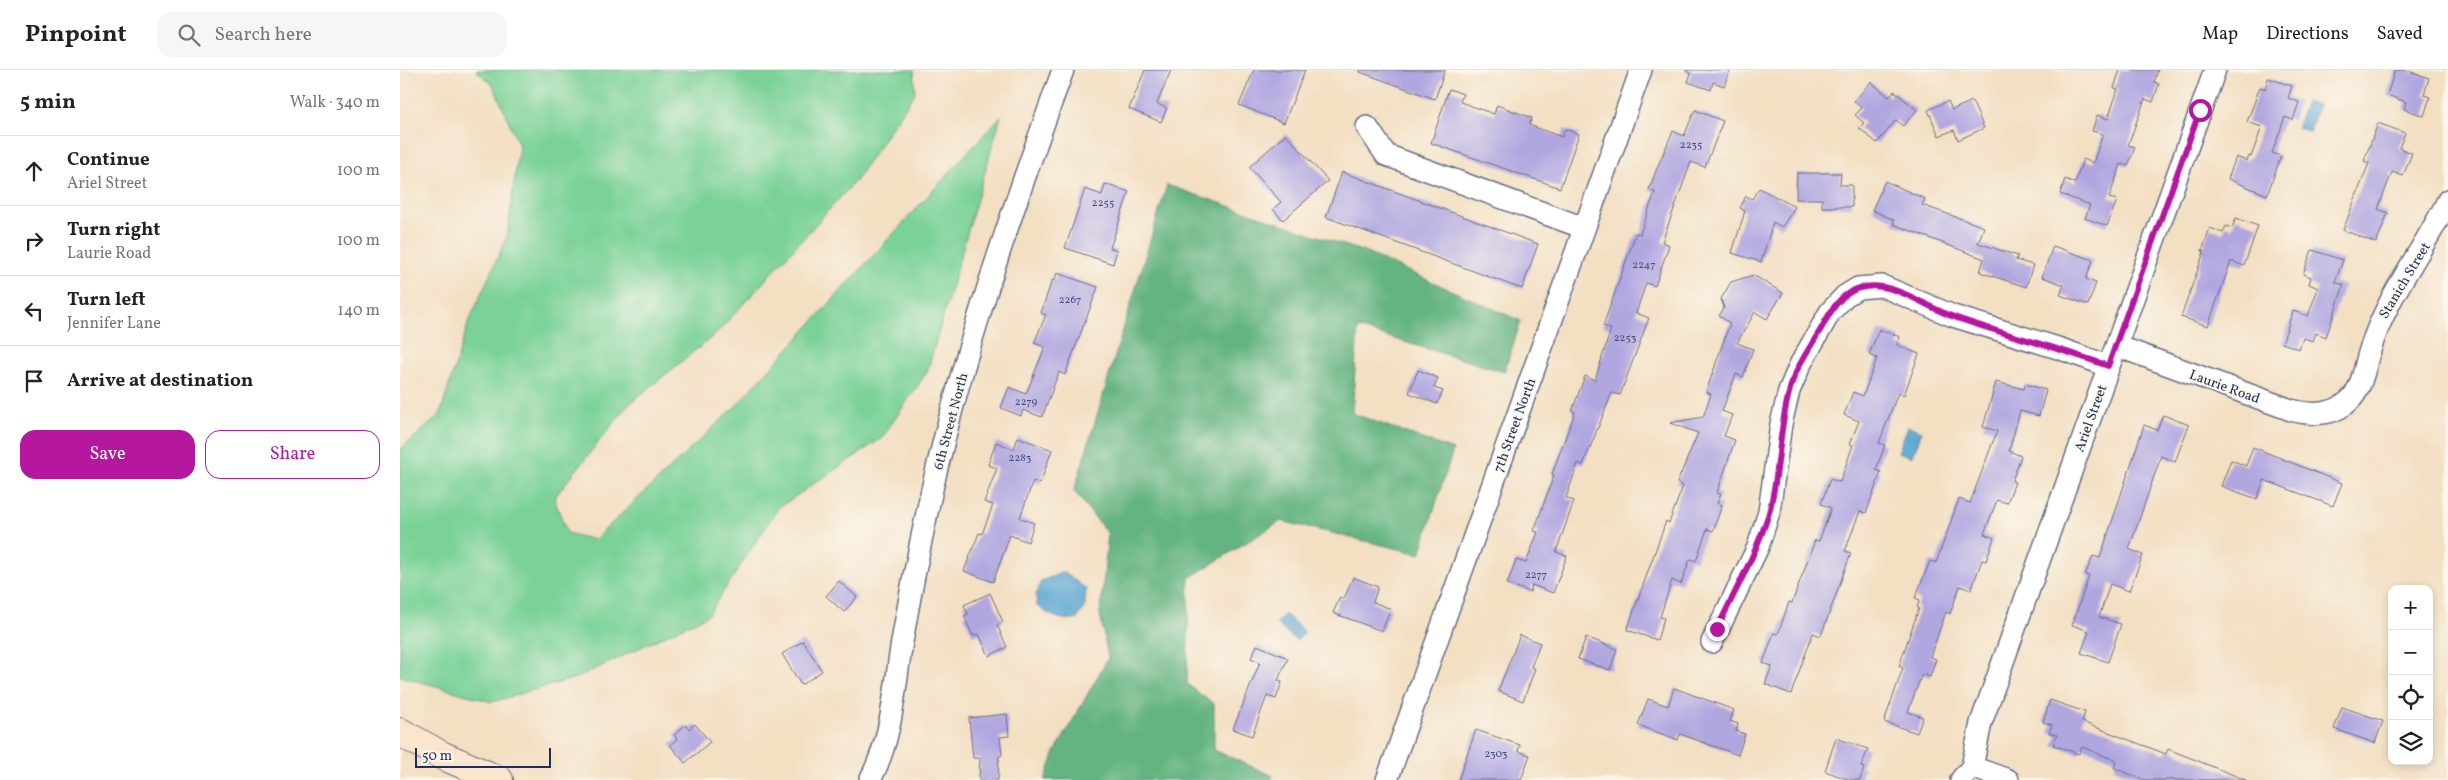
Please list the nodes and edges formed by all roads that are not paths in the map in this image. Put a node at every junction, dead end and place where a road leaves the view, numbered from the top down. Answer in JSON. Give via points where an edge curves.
{"nodes":[{"id":1,"x":1063,"y":70,"type":"edge"},
{"id":2,"x":1641,"y":70,"type":"edge"},
{"id":3,"x":2215,"y":70,"type":"edge"},
{"id":4,"x":1367,"y":127,"type":"dead end"},
{"id":5,"x":2448,"y":200,"type":"edge"},
{"id":6,"x":1584,"y":228,"type":"junction"},
{"id":7,"x":2117,"y":346,"type":"junction"},
{"id":8,"x":2108,"y":366,"type":"junction"},
{"id":9,"x":2335,"y":410,"type":"joint"},
{"id":10,"x":1712,"y":642,"type":"dead end"},
{"id":11,"x":400,"y":732,"type":"edge"},
{"id":12,"x":1966,"y":774,"type":"edge"},
{"id":13,"x":499,"y":780,"type":"edge"},
{"id":14,"x":870,"y":780,"type":"edge"},
{"id":15,"x":1387,"y":780,"type":"edge"},
{"id":16,"x":2008,"y":780,"type":"edge"}],
"edges":[{"from":1,"to":14,"type":"street","name":"6th Street North","via":[[982,302],[912,580],[888,734]]},
{"from":2,"to":6,"type":"street","name":"7th Street North"},
{"from":3,"to":7,"type":"street","name":"Ariel Street"},
{"from":4,"to":6,"type":"street","via":[[1386,155]]},
{"from":5,"to":9,"type":"street","name":"Stanich Street","via":[[2433,231],[2387,305],[2358,389],[2350,400]]},
{"from":6,"to":15,"type":"street","name":"7th Street North"},
{"from":7,"to":8,"type":"street","name":"Ariel Street"},
{"from":7,"to":9,"type":"street","name":"Laurie Road","via":[[2291,410],[2315,414]]},
{"from":8,"to":10,"type":"street","via":[[1953,316],[1882,286],[1858,288],[1844,296],[1834,306],[1789,391],[1769,512],[1758,547]]},
{"from":8,"to":12,"type":"street","name":"Ariel Street","via":[[1981,723]]},
{"from":11,"to":13,"type":"street","via":[[441,756]]},
{"from":12,"to":16,"type":"street"}]}
